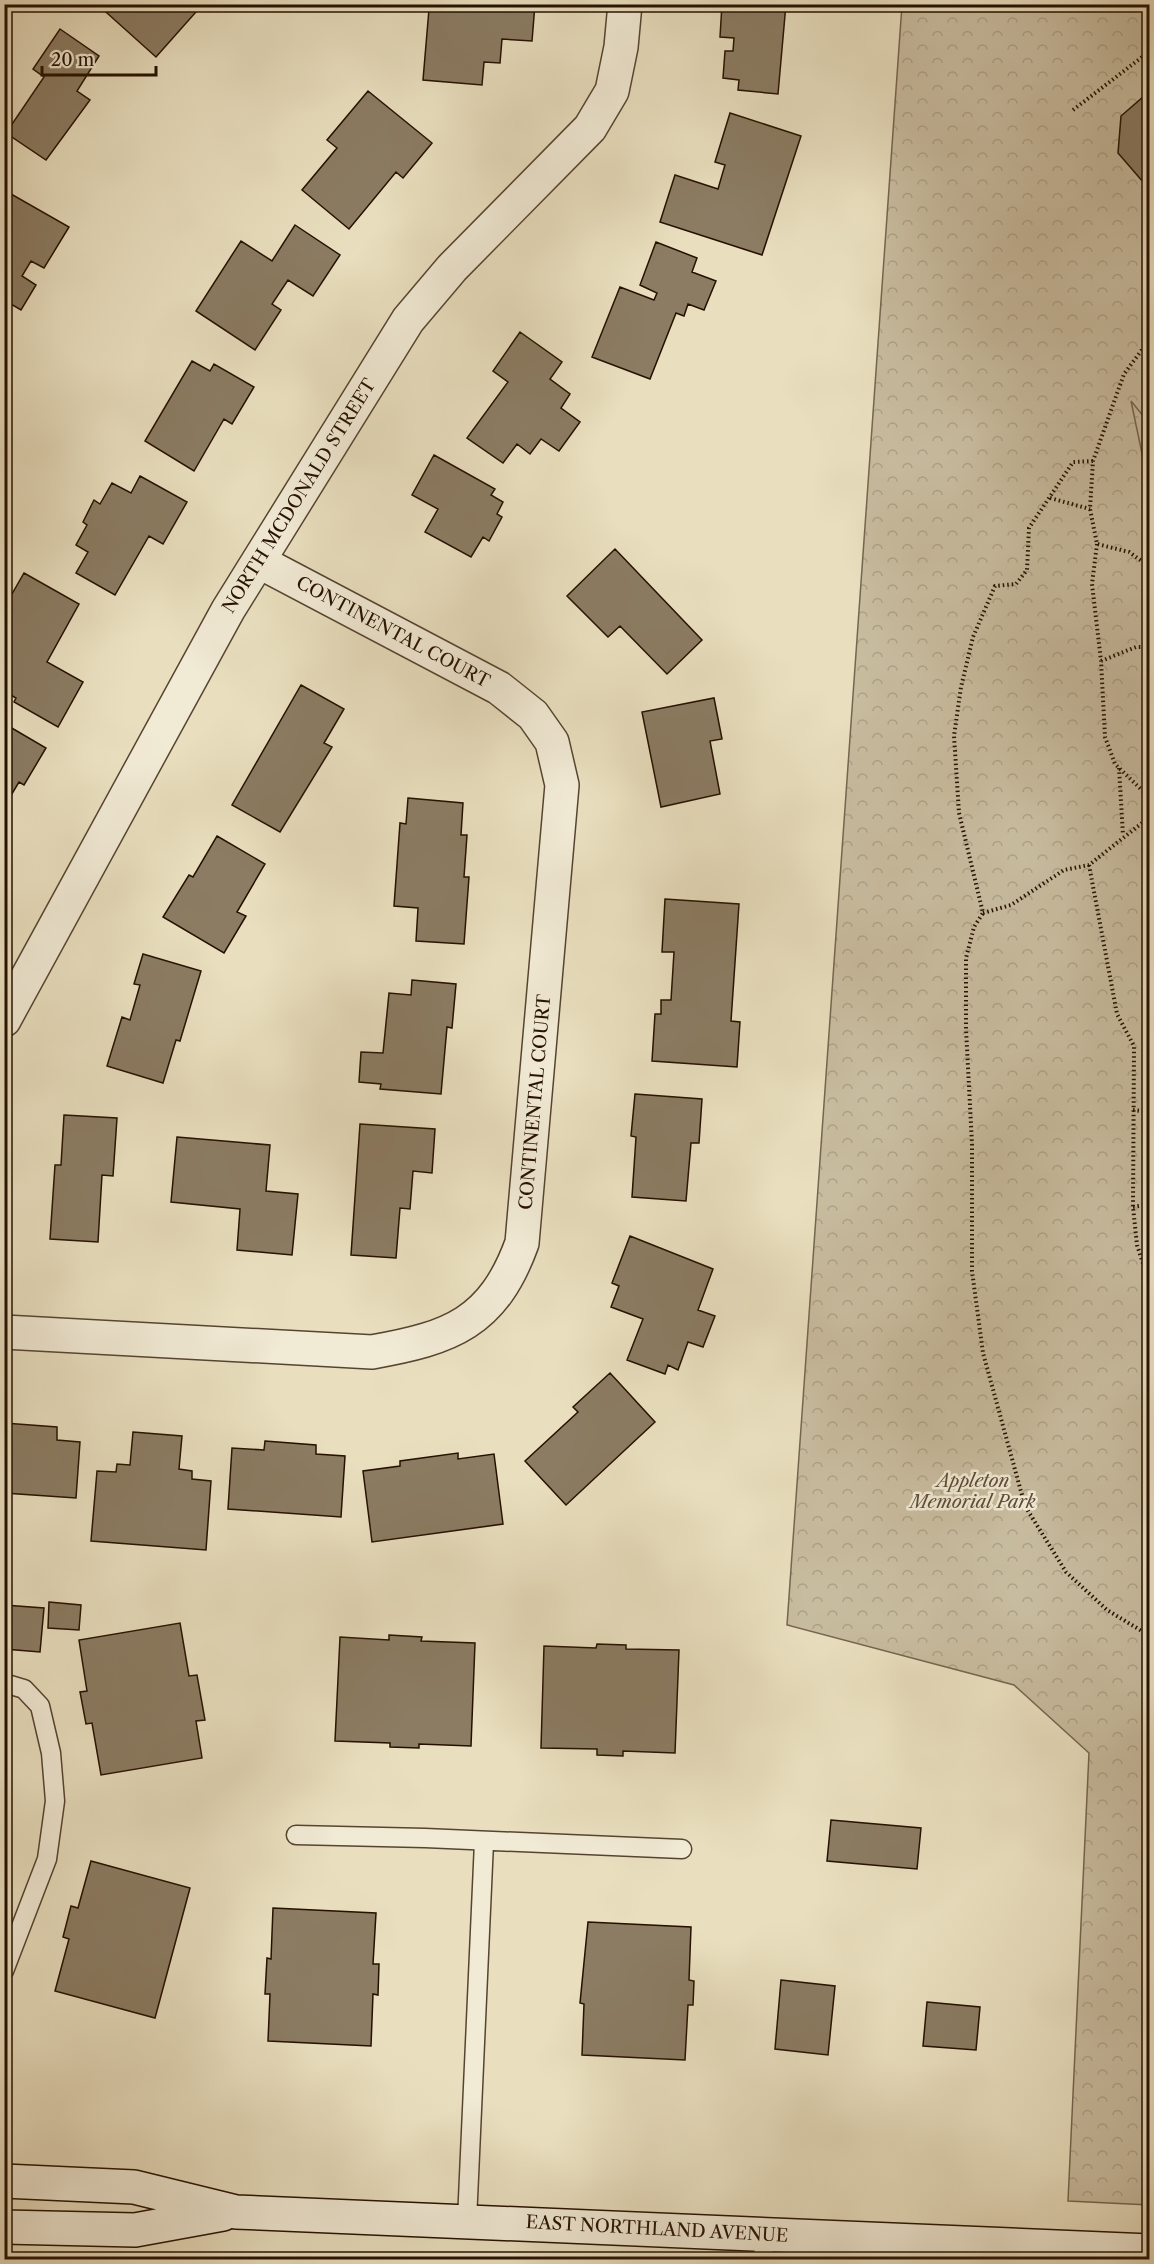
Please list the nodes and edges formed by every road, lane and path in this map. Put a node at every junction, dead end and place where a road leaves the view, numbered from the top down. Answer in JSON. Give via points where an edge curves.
{"nodes":[{"id":1,"x":625,"y":4,"type":"edge"},
{"id":2,"x":1149,"y":51,"type":"edge"},
{"id":3,"x":1072,"y":110,"type":"dead end"},
{"id":4,"x":1149,"y":339,"type":"edge"},
{"id":5,"x":1092,"y":461,"type":"junction"},
{"id":6,"x":1050,"y":498,"type":"junction"},
{"id":7,"x":1090,"y":509,"type":"junction"},
{"id":8,"x":1097,"y":544,"type":"junction"},
{"id":9,"x":260,"y":562,"type":"junction"},
{"id":10,"x":1149,"y":567,"type":"edge"},
{"id":11,"x":1149,"y":647,"type":"edge"},
{"id":12,"x":1101,"y":661,"type":"junction"},
{"id":13,"x":1119,"y":768,"type":"junction"},
{"id":14,"x":1149,"y":798,"type":"edge"},
{"id":15,"x":1149,"y":812,"type":"edge"},
{"id":16,"x":1123,"y":835,"type":"junction"},
{"id":17,"x":1089,"y":865,"type":"junction"},
{"id":18,"x":983,"y":913,"type":"junction"},
{"id":19,"x":4,"y":1020,"type":"edge"},
{"id":20,"x":1133,"y":1110,"type":"junction"},
{"id":21,"x":1149,"y":1112,"type":"edge"},
{"id":22,"x":1149,"y":1204,"type":"edge"},
{"id":23,"x":1133,"y":1206,"type":"junction"},
{"id":24,"x":1149,"y":1285,"type":"edge"},
{"id":25,"x":4,"y":1332,"type":"edge"},
{"id":26,"x":1149,"y":1636,"type":"edge"},
{"id":27,"x":4,"y":1683,"type":"edge"},
{"id":28,"x":296,"y":1835,"type":"dead end"},
{"id":29,"x":484,"y":1842,"type":"junction"},
{"id":30,"x":682,"y":1849,"type":"dead end"},
{"id":31,"x":4,"y":1971,"type":"edge"},
{"id":32,"x":4,"y":2181,"type":"edge"},
{"id":33,"x":236,"y":2212,"type":"junction"},
{"id":34,"x":467,"y":2221,"type":"junction"},
{"id":35,"x":4,"y":2228,"type":"edge"},
{"id":36,"x":764,"y":2247,"type":"edge"},
{"id":37,"x":1149,"y":2251,"type":"edge"}],
"edges":[{"from":1,"to":9,"type":"street","name":"NORTH MCDONALD STREET","via":[[612,91],[590,128],[452,268],[408,320]]},
{"from":2,"to":3,"type":"path"},
{"from":4,"to":5,"type":"path","via":[[1125,374]]},
{"from":5,"to":6,"type":"path","via":[[1073,462]]},
{"from":5,"to":7,"type":"path"},
{"from":6,"to":7,"type":"path"},
{"from":6,"to":18,"type":"path","via":[[1029,528],[1027,570],[1016,584],[995,586],[973,637],[961,687],[954,736],[959,813]]},
{"from":7,"to":8,"type":"path"},
{"from":8,"to":10,"type":"path","via":[[1129,552]]},
{"from":8,"to":12,"type":"path","via":[[1092,584]]},
{"from":9,"to":19,"type":"street","name":"NORTH MCDONALD STREET","via":[[223,621]]},
{"from":9,"to":25,"type":"street","name":"CONTINENTAL COURT","via":[[499,688],[533,715],[552,742],[562,785],[522,1242],[511,1274],[486,1307],[457,1328],[424,1343],[372,1352]]},
{"from":11,"to":12,"type":"path","via":[[1136,647]]},
{"from":12,"to":13,"type":"path","via":[[1105,737]]},
{"from":13,"to":14,"type":"path"},
{"from":13,"to":16,"type":"path"},
{"from":15,"to":16,"type":"path","via":[[1142,823]]},
{"from":16,"to":17,"type":"path"},
{"from":17,"to":18,"type":"path","via":[[1064,870],[1011,905]]},
{"from":17,"to":20,"type":"path","via":[[1116,1014],[1134,1046]]},
{"from":18,"to":26,"type":"path","via":[[974,927],[966,958],[972,1271],[983,1353],[1025,1506],[1066,1572],[1107,1610]]},
{"from":20,"to":21,"type":"path"},
{"from":20,"to":23,"type":"path"},
{"from":22,"to":23,"type":"path"},
{"from":23,"to":24,"type":"path","via":[[1137,1245]]},
{"from":27,"to":31,"type":"lane","via":[[24,1689],[40,1706],[51,1753],[55,1801],[46,1859]]},
{"from":28,"to":29,"type":"lane"},
{"from":29,"to":30,"type":"lane"},
{"from":29,"to":34,"type":"lane"},
{"from":32,"to":33,"type":"street","name":"EAST NORTHLAND AVENUE","via":[[134,2187]]},
{"from":33,"to":34,"type":"street","name":"EAST NORTHLAND AVENUE"},
{"from":33,"to":35,"type":"street","name":"EAST NORTHLAND AVENUE","via":[[135,2230]]},
{"from":34,"to":36,"type":"street","name":"EAST NORTHLAND AVENUE"},
{"from":36,"to":37,"type":"street","name":"EAST NORTHLAND AVENUE"}]}
